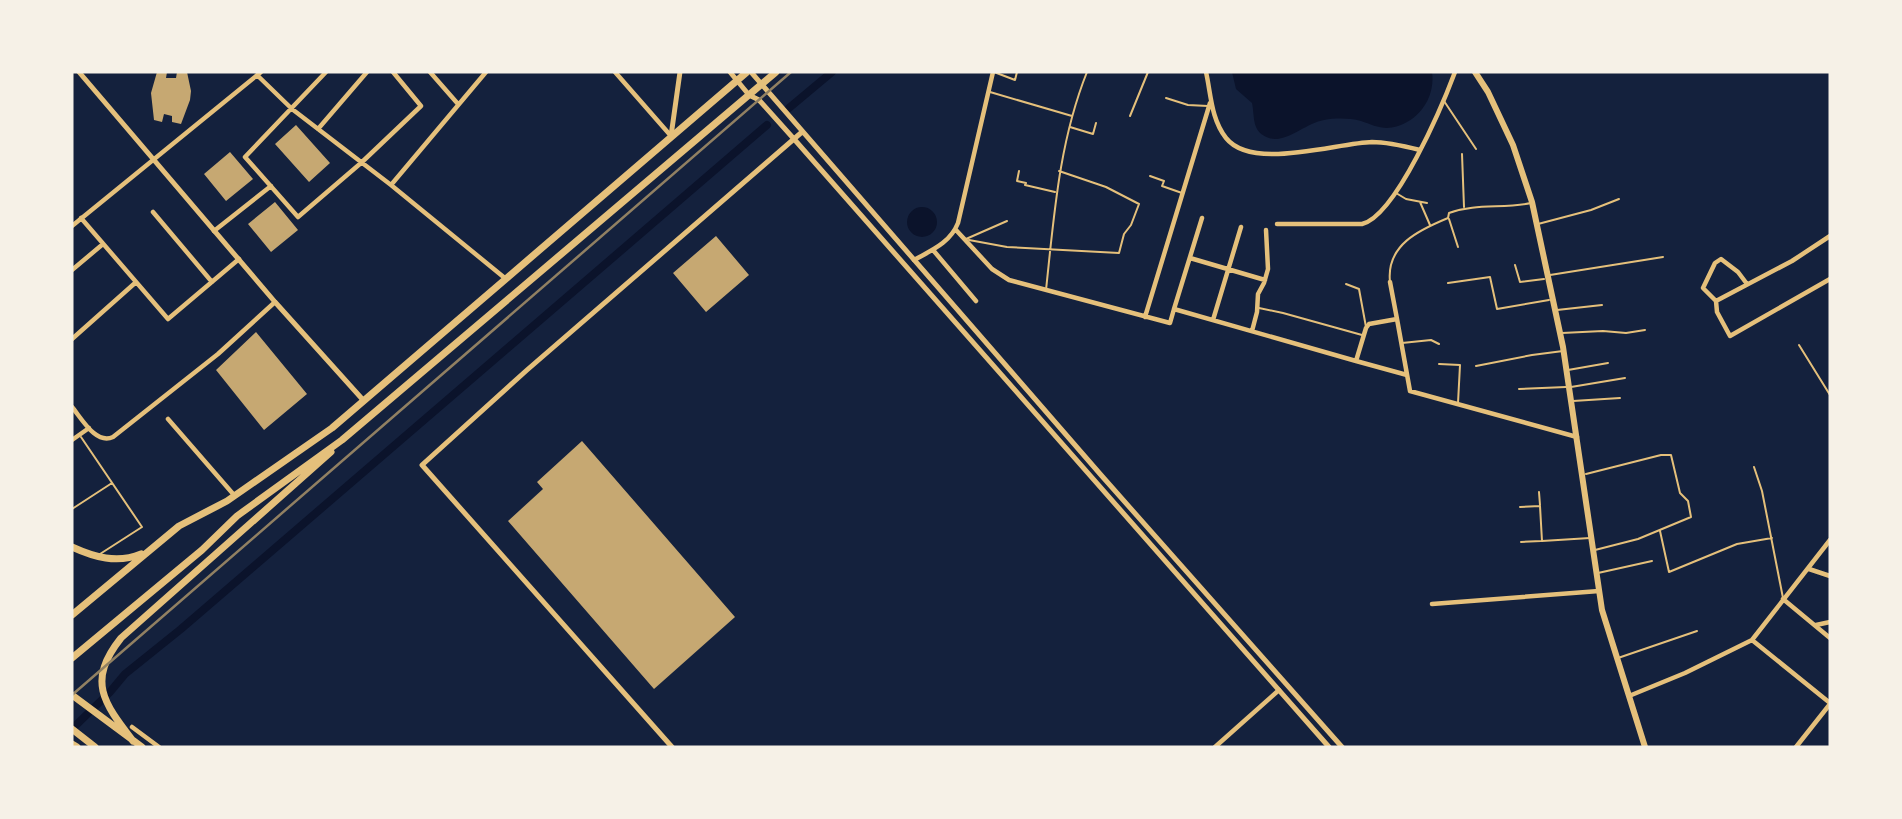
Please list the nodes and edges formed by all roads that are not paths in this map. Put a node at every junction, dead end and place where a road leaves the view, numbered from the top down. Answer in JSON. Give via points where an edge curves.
{"nodes":[{"id":1,"x":79,"y":72,"type":"edge"},
{"id":2,"x":326,"y":72,"type":"edge"},
{"id":3,"x":367,"y":72,"type":"edge"},
{"id":4,"x":393,"y":72,"type":"edge"},
{"id":5,"x":430,"y":72,"type":"edge"},
{"id":6,"x":486,"y":72,"type":"edge"},
{"id":7,"x":615,"y":72,"type":"edge"},
{"id":8,"x":680,"y":72,"type":"edge"},
{"id":9,"x":730,"y":72,"type":"edge"},
{"id":10,"x":749,"y":72,"type":"edge"},
{"id":11,"x":776,"y":72,"type":"edge"},
{"id":12,"x":993,"y":72,"type":"edge"},
{"id":13,"x":1017,"y":72,"type":"edge"},
{"id":14,"x":1087,"y":72,"type":"edge"},
{"id":15,"x":1149,"y":72,"type":"edge"},
{"id":16,"x":1206,"y":72,"type":"edge"},
{"id":17,"x":1455,"y":72,"type":"edge"},
{"id":18,"x":1475,"y":72,"type":"edge"},
{"id":19,"x":259,"y":74,"type":"edge"},
{"id":20,"x":737,"y":80,"type":"junction"},
{"id":21,"x":761,"y":85,"type":"junction"},
{"id":22,"x":989,"y":92,"type":"junction"},
{"id":23,"x":749,"y":95,"type":"junction"},
{"id":24,"x":1166,"y":98,"type":"dead end"},
{"id":25,"x":1212,"y":98,"type":"junction"},
{"id":26,"x":1443,"y":100,"type":"junction"},
{"id":27,"x":458,"y":104,"type":"junction"},
{"id":28,"x":1209,"y":106,"type":"junction"},
{"id":29,"x":292,"y":109,"type":"junction"},
{"id":30,"x":1072,"y":116,"type":"junction"},
{"id":31,"x":1130,"y":116,"type":"dead end"},
{"id":32,"x":1096,"y":123,"type":"dead end"},
{"id":33,"x":1069,"y":127,"type":"junction"},
{"id":34,"x":318,"y":129,"type":"junction"},
{"id":35,"x":802,"y":132,"type":"junction"},
{"id":36,"x":671,"y":136,"type":"junction"},
{"id":37,"x":794,"y":139,"type":"junction"},
{"id":38,"x":1476,"y":149,"type":"dead end"},
{"id":39,"x":1420,"y":150,"type":"junction"},
{"id":40,"x":1462,"y":154,"type":"dead end"},
{"id":41,"x":153,"y":160,"type":"junction"},
{"id":42,"x":361,"y":163,"type":"junction"},
{"id":43,"x":1019,"y":171,"type":"dead end"},
{"id":44,"x":1059,"y":171,"type":"junction"},
{"id":45,"x":629,"y":174,"type":"junction"},
{"id":46,"x":1150,"y":177,"type":"dead end"},
{"id":47,"x":391,"y":185,"type":"junction"},
{"id":48,"x":271,"y":187,"type":"junction"},
{"id":49,"x":640,"y":187,"type":"junction"},
{"id":50,"x":1056,"y":192,"type":"junction"},
{"id":51,"x":1395,"y":192,"type":"junction"},
{"id":52,"x":1183,"y":193,"type":"junction"},
{"id":53,"x":1619,"y":199,"type":"dead end"},
{"id":54,"x":1420,"y":202,"type":"junction"},
{"id":55,"x":1532,"y":202,"type":"junction"},
{"id":56,"x":1427,"y":203,"type":"dead end"},
{"id":57,"x":1464,"y":208,"type":"junction"},
{"id":58,"x":153,"y":212,"type":"dead end"},
{"id":59,"x":81,"y":218,"type":"junction"},
{"id":60,"x":1202,"y":218,"type":"dead end"},
{"id":61,"x":1448,"y":218,"type":"junction"},
{"id":62,"x":1007,"y":221,"type":"dead end"},
{"id":63,"x":1276,"y":224,"type":"dead end"},
{"id":64,"x":1537,"y":224,"type":"junction"},
{"id":65,"x":72,"y":226,"type":"edge"},
{"id":66,"x":1430,"y":226,"type":"junction"},
{"id":67,"x":1241,"y":227,"type":"dead end"},
{"id":68,"x":956,"y":230,"type":"junction"},
{"id":69,"x":1266,"y":230,"type":"dead end"},
{"id":70,"x":214,"y":231,"type":"junction"},
{"id":71,"x":1830,"y":236,"type":"edge"},
{"id":72,"x":965,"y":240,"type":"junction"},
{"id":73,"x":103,"y":244,"type":"junction"},
{"id":74,"x":1458,"y":247,"type":"dead end"},
{"id":75,"x":933,"y":250,"type":"junction"},
{"id":76,"x":1050,"y":250,"type":"junction"},
{"id":77,"x":1663,"y":257,"type":"dead end"},
{"id":78,"x":1189,"y":258,"type":"junction"},
{"id":79,"x":239,"y":259,"type":"junction"},
{"id":80,"x":914,"y":260,"type":"junction"},
{"id":81,"x":1515,"y":265,"type":"dead end"},
{"id":82,"x":1228,"y":269,"type":"junction"},
{"id":83,"x":72,"y":270,"type":"edge"},
{"id":84,"x":1549,"y":277,"type":"junction"},
{"id":85,"x":506,"y":279,"type":"junction"},
{"id":86,"x":1830,"y":279,"type":"edge"},
{"id":87,"x":1265,"y":280,"type":"junction"},
{"id":88,"x":212,"y":282,"type":"junction"},
{"id":89,"x":1390,"y":282,"type":"joint"},
{"id":90,"x":135,"y":283,"type":"junction"},
{"id":91,"x":1448,"y":283,"type":"dead end"},
{"id":92,"x":1346,"y":284,"type":"dead end"},
{"id":93,"x":1747,"y":284,"type":"junction"},
{"id":94,"x":1045,"y":291,"type":"junction"},
{"id":95,"x":1553,"y":299,"type":"junction"},
{"id":96,"x":976,"y":301,"type":"dead end"},
{"id":97,"x":1716,"y":301,"type":"junction"},
{"id":98,"x":275,"y":302,"type":"junction"},
{"id":99,"x":1602,"y":305,"type":"dead end"},
{"id":100,"x":1258,"y":308,"type":"junction"},
{"id":101,"x":1174,"y":309,"type":"junction"},
{"id":102,"x":1556,"y":310,"type":"junction"},
{"id":103,"x":1145,"y":317,"type":"junction"},
{"id":104,"x":1397,"y":319,"type":"junction"},
{"id":105,"x":1213,"y":320,"type":"junction"},
{"id":106,"x":1366,"y":328,"type":"junction"},
{"id":107,"x":1644,"y":330,"type":"dead end"},
{"id":108,"x":1252,"y":331,"type":"junction"},
{"id":109,"x":1560,"y":333,"type":"junction"},
{"id":110,"x":1363,"y":335,"type":"junction"},
{"id":111,"x":72,"y":339,"type":"edge"},
{"id":112,"x":1401,"y":343,"type":"junction"},
{"id":113,"x":1439,"y":344,"type":"dead end"},
{"id":114,"x":1799,"y":345,"type":"dead end"},
{"id":115,"x":1564,"y":351,"type":"junction"},
{"id":116,"x":1356,"y":360,"type":"junction"},
{"id":117,"x":1003,"y":363,"type":"junction"},
{"id":118,"x":1608,"y":363,"type":"dead end"},
{"id":119,"x":1439,"y":364,"type":"dead end"},
{"id":120,"x":1476,"y":366,"type":"dead end"},
{"id":121,"x":997,"y":369,"type":"junction"},
{"id":122,"x":1567,"y":370,"type":"junction"},
{"id":123,"x":1407,"y":375,"type":"junction"},
{"id":124,"x":1625,"y":378,"type":"dead end"},
{"id":125,"x":1569,"y":387,"type":"junction"},
{"id":126,"x":1519,"y":389,"type":"dead end"},
{"id":127,"x":1830,"y":395,"type":"edge"},
{"id":128,"x":1620,"y":398,"type":"dead end"},
{"id":129,"x":364,"y":401,"type":"junction"},
{"id":130,"x":1572,"y":401,"type":"junction"},
{"id":131,"x":1457,"y":404,"type":"junction"},
{"id":132,"x":72,"y":407,"type":"edge"},
{"id":133,"x":168,"y":419,"type":"dead end"},
{"id":134,"x":89,"y":428,"type":"junction"},
{"id":135,"x":79,"y":435,"type":"junction"},
{"id":136,"x":1577,"y":437,"type":"junction"},
{"id":137,"x":72,"y":440,"type":"edge"},
{"id":138,"x":342,"y":440,"type":"junction"},
{"id":139,"x":1754,"y":467,"type":"dead end"},
{"id":140,"x":1098,"y":472,"type":"junction"},
{"id":141,"x":1581,"y":475,"type":"junction"},
{"id":142,"x":1093,"y":477,"type":"junction"},
{"id":143,"x":112,"y":483,"type":"junction"},
{"id":144,"x":1539,"y":492,"type":"dead end"},
{"id":145,"x":235,"y":495,"type":"junction"},
{"id":146,"x":1540,"y":506,"type":"junction"},
{"id":147,"x":1520,"y":507,"type":"dead end"},
{"id":148,"x":72,"y":509,"type":"edge"},
{"id":149,"x":1660,"y":530,"type":"junction"},
{"id":150,"x":164,"y":538,"type":"junction"},
{"id":151,"x":1592,"y":538,"type":"junction"},
{"id":152,"x":1772,"y":538,"type":"junction"},
{"id":153,"x":1830,"y":540,"type":"edge"},
{"id":154,"x":1542,"y":541,"type":"junction"},
{"id":155,"x":1521,"y":542,"type":"dead end"},
{"id":156,"x":72,"y":547,"type":"edge"},
{"id":157,"x":1593,"y":551,"type":"junction"},
{"id":158,"x":96,"y":557,"type":"junction"},
{"id":159,"x":1652,"y":561,"type":"dead end"},
{"id":160,"x":1809,"y":569,"type":"junction"},
{"id":161,"x":1597,"y":573,"type":"junction"},
{"id":162,"x":1830,"y":576,"type":"edge"},
{"id":163,"x":1600,"y":591,"type":"junction"},
{"id":164,"x":1783,"y":599,"type":"junction"},
{"id":165,"x":1432,"y":604,"type":"dead end"},
{"id":166,"x":72,"y":615,"type":"edge"},
{"id":167,"x":1830,"y":622,"type":"edge"},
{"id":168,"x":1815,"y":625,"type":"junction"},
{"id":169,"x":1234,"y":626,"type":"junction"},
{"id":170,"x":1697,"y":631,"type":"dead end"},
{"id":171,"x":1228,"y":632,"type":"junction"},
{"id":172,"x":1830,"y":638,"type":"edge"},
{"id":173,"x":1752,"y":640,"type":"junction"},
{"id":174,"x":72,"y":658,"type":"edge"},
{"id":175,"x":1617,"y":659,"type":"junction"},
{"id":176,"x":1286,"y":684,"type":"junction"},
{"id":177,"x":1279,"y":690,"type":"junction"},
{"id":178,"x":72,"y":695,"type":"edge"},
{"id":179,"x":1629,"y":696,"type":"junction"},
{"id":180,"x":1830,"y":704,"type":"edge"},
{"id":181,"x":132,"y":727,"type":"dead end"},
{"id":182,"x":72,"y":729,"type":"edge"},
{"id":183,"x":133,"y":741,"type":"junction"},
{"id":184,"x":72,"y":744,"type":"edge"},
{"id":185,"x":77,"y":747,"type":"edge"},
{"id":186,"x":95,"y":747,"type":"edge"},
{"id":187,"x":142,"y":747,"type":"edge"},
{"id":188,"x":159,"y":747,"type":"edge"},
{"id":189,"x":672,"y":747,"type":"edge"},
{"id":190,"x":1215,"y":747,"type":"edge"},
{"id":191,"x":1329,"y":747,"type":"edge"},
{"id":192,"x":1342,"y":747,"type":"edge"},
{"id":193,"x":1645,"y":747,"type":"edge"},
{"id":194,"x":1796,"y":747,"type":"edge"}],
"edges":[{"from":1,"to":41,"type":"street"},
{"from":2,"to":29,"type":"street"},
{"from":3,"to":34,"type":"street"},
{"from":4,"to":42,"type":"street","via":[[421,106]]},
{"from":5,"to":27,"type":"street"},
{"from":6,"to":27,"type":"street"},
{"from":7,"to":36,"type":"street"},
{"from":8,"to":36,"type":"street"},
{"from":9,"to":20,"type":"street"},
{"from":10,"to":20,"type":"highway"},
{"from":10,"to":21,"type":"street"},
{"from":11,"to":21,"type":"highway"},
{"from":12,"to":13,"type":"lane","via":[[1015,80]]},
{"from":12,"to":22,"type":"street"},
{"from":14,"to":30,"type":"lane"},
{"from":15,"to":31,"type":"lane"},
{"from":16,"to":25,"type":"street"},
{"from":17,"to":26,"type":"street"},
{"from":18,"to":55,"type":"main road","via":[[1513,145]]},
{"from":19,"to":29,"type":"street"},
{"from":19,"to":41,"type":"street"},
{"from":20,"to":23,"type":"street"},
{"from":20,"to":36,"type":"highway"},
{"from":21,"to":23,"type":"highway"},
{"from":21,"to":35,"type":"street"},
{"from":22,"to":30,"type":"lane"},
{"from":22,"to":68,"type":"street"},
{"from":23,"to":37,"type":"street"},
{"from":23,"to":49,"type":"highway"},
{"from":24,"to":28,"type":"lane"},
{"from":25,"to":28,"type":"street"},
{"from":25,"to":39,"type":"street","via":[[1214,116],[1226,138],[1249,151],[1299,152],[1373,142]]},
{"from":26,"to":38,"type":"lane"},
{"from":26,"to":39,"type":"street"},
{"from":27,"to":47,"type":"street"},
{"from":28,"to":52,"type":"street"},
{"from":29,"to":34,"type":"street"},
{"from":29,"to":48,"type":"street","via":[[245,157]]},
{"from":30,"to":33,"type":"lane"},
{"from":32,"to":33,"type":"lane","via":[[1093,134]]},
{"from":33,"to":44,"type":"lane"},
{"from":34,"to":42,"type":"street"},
{"from":35,"to":37,"type":"street"},
{"from":35,"to":80,"type":"street"},
{"from":36,"to":45,"type":"highway"},
{"from":37,"to":121,"type":"street"},
{"from":37,"to":189,"type":"street","via":[[422,465]]},
{"from":39,"to":51,"type":"street"},
{"from":40,"to":57,"type":"lane"},
{"from":41,"to":59,"type":"street"},
{"from":41,"to":70,"type":"street"},
{"from":42,"to":47,"type":"street"},
{"from":42,"to":48,"type":"street","via":[[298,217]]},
{"from":43,"to":50,"type":"lane","via":[[1017,181]]},
{"from":44,"to":50,"type":"lane"},
{"from":44,"to":76,"type":"lane","via":[[1139,204],[1119,253]]},
{"from":45,"to":49,"type":"highway"},
{"from":45,"to":85,"type":"highway"},
{"from":46,"to":52,"type":"lane"},
{"from":47,"to":85,"type":"street"},
{"from":48,"to":70,"type":"street"},
{"from":49,"to":138,"type":"highway"},
{"from":50,"to":76,"type":"lane"},
{"from":51,"to":54,"type":"lane"},
{"from":51,"to":63,"type":"street","via":[[1368,222]]},
{"from":52,"to":103,"type":"street"},
{"from":53,"to":64,"type":"lane"},
{"from":54,"to":56,"type":"lane"},
{"from":54,"to":66,"type":"lane"},
{"from":55,"to":57,"type":"lane"},
{"from":55,"to":64,"type":"main road"},
{"from":57,"to":61,"type":"lane","via":[[1449,213]]},
{"from":58,"to":88,"type":"street"},
{"from":59,"to":65,"type":"street"},
{"from":59,"to":73,"type":"street"},
{"from":60,"to":78,"type":"street"},
{"from":61,"to":66,"type":"lane"},
{"from":61,"to":74,"type":"lane"},
{"from":62,"to":72,"type":"lane"},
{"from":64,"to":84,"type":"main road"},
{"from":66,"to":89,"type":"lane","via":[[1398,247]]},
{"from":67,"to":82,"type":"street"},
{"from":68,"to":72,"type":"street"},
{"from":68,"to":75,"type":"street"},
{"from":69,"to":87,"type":"street"},
{"from":70,"to":79,"type":"street"},
{"from":71,"to":93,"type":"street"},
{"from":72,"to":76,"type":"lane"},
{"from":72,"to":94,"type":"street","via":[[1000,276]]},
{"from":73,"to":83,"type":"street"},
{"from":73,"to":90,"type":"street"},
{"from":75,"to":80,"type":"street"},
{"from":75,"to":96,"type":"street"},
{"from":76,"to":94,"type":"lane"},
{"from":77,"to":84,"type":"lane"},
{"from":78,"to":82,"type":"street"},
{"from":78,"to":101,"type":"street"},
{"from":79,"to":88,"type":"street"},
{"from":79,"to":98,"type":"street"},
{"from":80,"to":117,"type":"street"},
{"from":81,"to":84,"type":"lane","via":[[1520,282]]},
{"from":82,"to":87,"type":"street"},
{"from":82,"to":105,"type":"street"},
{"from":84,"to":95,"type":"main road"},
{"from":85,"to":129,"type":"highway"},
{"from":86,"to":97,"type":"street","via":[[1730,336]]},
{"from":87,"to":100,"type":"street"},
{"from":88,"to":90,"type":"street","via":[[167,319]]},
{"from":89,"to":104,"type":"street"},
{"from":90,"to":111,"type":"street"},
{"from":91,"to":95,"type":"lane","via":[[1490,276],[1497,309]]},
{"from":92,"to":106,"type":"lane","via":[[1359,289]]},
{"from":93,"to":97,"type":"street"},
{"from":93,"to":97,"type":"street","via":[[1721,259],[1703,288]]},
{"from":94,"to":103,"type":"street"},
{"from":95,"to":102,"type":"main road"},
{"from":98,"to":129,"type":"street"},
{"from":98,"to":134,"type":"street","via":[[113,437],[103,439]]},
{"from":99,"to":102,"type":"lane"},
{"from":100,"to":108,"type":"street"},
{"from":100,"to":110,"type":"lane"},
{"from":101,"to":103,"type":"street","via":[[1170,323]]},
{"from":101,"to":105,"type":"street"},
{"from":102,"to":109,"type":"main road"},
{"from":104,"to":106,"type":"street"},
{"from":104,"to":112,"type":"street"},
{"from":105,"to":108,"type":"street"},
{"from":106,"to":110,"type":"street"},
{"from":107,"to":109,"type":"lane"},
{"from":108,"to":116,"type":"street"},
{"from":109,"to":115,"type":"main road"},
{"from":110,"to":116,"type":"street"},
{"from":112,"to":113,"type":"lane","via":[[1432,340]]},
{"from":112,"to":123,"type":"street"},
{"from":114,"to":127,"type":"lane"},
{"from":115,"to":120,"type":"lane"},
{"from":115,"to":122,"type":"main road"},
{"from":116,"to":123,"type":"street"},
{"from":117,"to":121,"type":"street"},
{"from":117,"to":140,"type":"street"},
{"from":118,"to":122,"type":"lane"},
{"from":119,"to":131,"type":"lane","via":[[1460,365]]},
{"from":121,"to":142,"type":"street"},
{"from":122,"to":125,"type":"main road"},
{"from":123,"to":131,"type":"street","via":[[1410,391]]},
{"from":124,"to":125,"type":"lane"},
{"from":125,"to":126,"type":"lane"},
{"from":125,"to":130,"type":"main road"},
{"from":128,"to":130,"type":"lane"},
{"from":129,"to":145,"type":"highway"},
{"from":130,"to":136,"type":"main road"},
{"from":131,"to":136,"type":"street"},
{"from":132,"to":134,"type":"street"},
{"from":133,"to":145,"type":"street"},
{"from":134,"to":135,"type":"street"},
{"from":135,"to":137,"type":"street"},
{"from":135,"to":143,"type":"lane"},
{"from":136,"to":141,"type":"main road"},
{"from":138,"to":174,"type":"highway","via":[[237,516]]},
{"from":138,"to":183,"type":"highway","via":[[109,653],[101,688]]},
{"from":139,"to":152,"type":"lane"},
{"from":140,"to":142,"type":"street"},
{"from":140,"to":169,"type":"street"},
{"from":141,"to":149,"type":"lane","via":[[1671,454],[1691,517]]},
{"from":141,"to":151,"type":"main road"},
{"from":142,"to":171,"type":"street"},
{"from":143,"to":148,"type":"lane"},
{"from":143,"to":158,"type":"lane","via":[[142,527]]},
{"from":144,"to":146,"type":"lane"},
{"from":145,"to":150,"type":"highway"},
{"from":146,"to":147,"type":"lane"},
{"from":146,"to":154,"type":"lane"},
{"from":149,"to":152,"type":"lane","via":[[1669,572],[1737,544]]},
{"from":149,"to":157,"type":"lane"},
{"from":150,"to":158,"type":"highway","via":[[139,556]]},
{"from":150,"to":166,"type":"highway"},
{"from":151,"to":154,"type":"lane"},
{"from":151,"to":157,"type":"main road"},
{"from":152,"to":164,"type":"lane"},
{"from":153,"to":160,"type":"street"},
{"from":154,"to":155,"type":"lane"},
{"from":156,"to":158,"type":"highway"},
{"from":157,"to":161,"type":"main road"},
{"from":159,"to":161,"type":"lane"},
{"from":160,"to":162,"type":"street"},
{"from":160,"to":164,"type":"street"},
{"from":161,"to":163,"type":"main road"},
{"from":163,"to":165,"type":"street"},
{"from":163,"to":175,"type":"main road"},
{"from":164,"to":168,"type":"street"},
{"from":164,"to":173,"type":"street"},
{"from":167,"to":168,"type":"street"},
{"from":168,"to":172,"type":"street"},
{"from":169,"to":171,"type":"street"},
{"from":169,"to":176,"type":"street"},
{"from":170,"to":175,"type":"lane"},
{"from":171,"to":177,"type":"street"},
{"from":173,"to":179,"type":"street"},
{"from":173,"to":180,"type":"street"},
{"from":175,"to":179,"type":"main road"},
{"from":176,"to":177,"type":"street"},
{"from":176,"to":192,"type":"street"},
{"from":177,"to":190,"type":"street"},
{"from":177,"to":191,"type":"street"},
{"from":178,"to":183,"type":"highway"},
{"from":179,"to":193,"type":"main road"},
{"from":180,"to":194,"type":"street"},
{"from":181,"to":188,"type":"street"},
{"from":182,"to":186,"type":"highway"},
{"from":183,"to":187,"type":"highway"},
{"from":184,"to":185,"type":"highway"}]}
